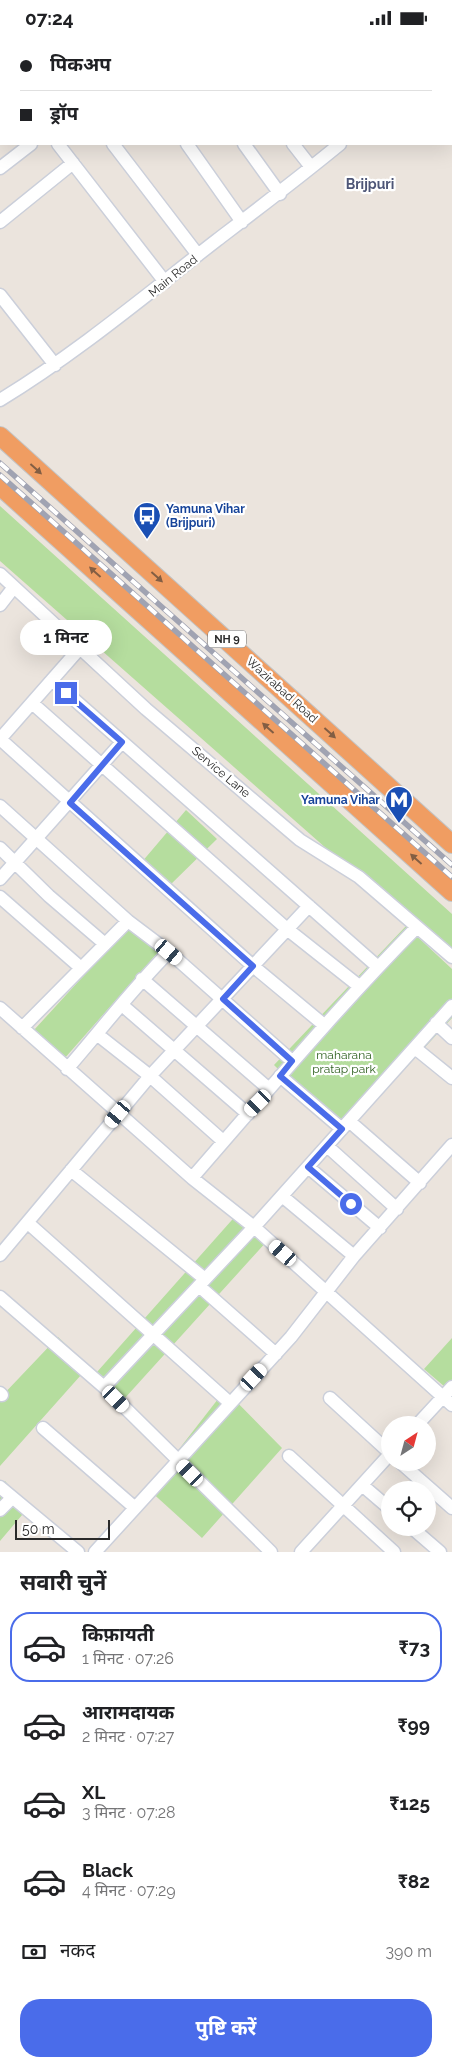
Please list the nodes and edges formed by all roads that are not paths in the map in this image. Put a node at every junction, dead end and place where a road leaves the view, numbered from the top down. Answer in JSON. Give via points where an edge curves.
{"nodes":[{"id":1,"x":30,"y":145,"type":"edge"},
{"id":2,"x":59,"y":145,"type":"edge"},
{"id":3,"x":114,"y":145,"type":"edge"},
{"id":4,"x":188,"y":145,"type":"edge"},
{"id":5,"x":245,"y":145,"type":"edge"},
{"id":6,"x":294,"y":145,"type":"edge"},
{"id":7,"x":339,"y":145,"type":"edge"},
{"id":8,"x":73,"y":163,"type":"junction"},
{"id":9,"x":312,"y":167,"type":"junction"},
{"id":10,"x":0,"y":168,"type":"edge"},
{"id":11,"x":280,"y":194,"type":"junction"},
{"id":12,"x":0,"y":222,"type":"edge"},
{"id":13,"x":242,"y":222,"type":"junction"},
{"id":14,"x":198,"y":255,"type":"junction"},
{"id":15,"x":165,"y":282,"type":"junction"},
{"id":16,"x":0,"y":295,"type":"edge"},
{"id":17,"x":55,"y":365,"type":"junction"},
{"id":18,"x":0,"y":400,"type":"edge"},
{"id":19,"x":0,"y":436,"type":"edge"},
{"id":20,"x":0,"y":486,"type":"edge"},
{"id":21,"x":0,"y":574,"type":"edge"},
{"id":22,"x":14,"y":587,"type":"junction"},
{"id":23,"x":0,"y":605,"type":"edge"},
{"id":24,"x":80,"y":648,"type":"junction"},
{"id":25,"x":52,"y":680,"type":"junction"},
{"id":26,"x":32,"y":703,"type":"junction"},
{"id":27,"x":0,"y":739,"type":"edge"},
{"id":28,"x":122,"y":742,"type":"junction"},
{"id":29,"x":102,"y":767,"type":"junction"},
{"id":30,"x":70,"y":803,"type":"junction"},
{"id":31,"x":0,"y":806,"type":"edge"},
{"id":32,"x":37,"y":838,"type":"junction"},
{"id":33,"x":452,"y":844,"type":"edge"},
{"id":34,"x":0,"y":848,"type":"edge"},
{"id":35,"x":15,"y":862,"type":"junction"},
{"id":36,"x":0,"y":879,"type":"edge"},
{"id":37,"x":452,"y":892,"type":"edge"},
{"id":38,"x":0,"y":897,"type":"edge"},
{"id":39,"x":309,"y":906,"type":"junction"},
{"id":40,"x":128,"y":921,"type":"junction"},
{"id":41,"x":417,"y":927,"type":"junction"},
{"id":42,"x":288,"y":929,"type":"junction"},
{"id":43,"x":105,"y":944,"type":"junction"},
{"id":44,"x":169,"y":952,"type":"junction"},
{"id":45,"x":452,"y":957,"type":"edge"},
{"id":46,"x":253,"y":966,"type":"junction"},
{"id":47,"x":378,"y":967,"type":"junction"},
{"id":48,"x":81,"y":968,"type":"junction"},
{"id":49,"x":142,"y":979,"type":"junction"},
{"id":50,"x":360,"y":986,"type":"junction"},
{"id":51,"x":223,"y":999,"type":"junction"},
{"id":52,"x":122,"y":1005,"type":"junction"},
{"id":53,"x":452,"y":1006,"type":"edge"},
{"id":54,"x":0,"y":1008,"type":"edge"},
{"id":55,"x":436,"y":1023,"type":"junction"},
{"id":56,"x":324,"y":1025,"type":"junction"},
{"id":57,"x":197,"y":1026,"type":"junction"},
{"id":58,"x":22,"y":1027,"type":"junction"},
{"id":59,"x":98,"y":1035,"type":"junction"},
{"id":60,"x":452,"y":1038,"type":"edge"},
{"id":61,"x":414,"y":1048,"type":"junction"},
{"id":62,"x":173,"y":1051,"type":"junction"},
{"id":63,"x":292,"y":1061,"type":"junction"},
{"id":64,"x":67,"y":1069,"type":"junction"},
{"id":65,"x":150,"y":1076,"type":"junction"},
{"id":66,"x":280,"y":1076,"type":"junction"},
{"id":67,"x":452,"y":1078,"type":"edge"},
{"id":68,"x":268,"y":1089,"type":"junction"},
{"id":69,"x":248,"y":1113,"type":"junction"},
{"id":70,"x":118,"y":1114,"type":"junction"},
{"id":71,"x":345,"y":1125,"type":"junction"},
{"id":72,"x":223,"y":1141,"type":"junction"},
{"id":73,"x":327,"y":1145,"type":"junction"},
{"id":74,"x":452,"y":1145,"type":"edge"},
{"id":75,"x":308,"y":1167,"type":"junction"},
{"id":76,"x":71,"y":1170,"type":"junction"},
{"id":77,"x":192,"y":1178,"type":"junction"},
{"id":78,"x":420,"y":1183,"type":"junction"},
{"id":79,"x":282,"y":1196,"type":"junction"},
{"id":80,"x":397,"y":1209,"type":"junction"},
{"id":81,"x":28,"y":1223,"type":"junction"},
{"id":82,"x":254,"y":1227,"type":"junction"},
{"id":83,"x":380,"y":1228,"type":"junction"},
{"id":84,"x":0,"y":1255,"type":"edge"},
{"id":85,"x":354,"y":1255,"type":"junction"},
{"id":86,"x":202,"y":1283,"type":"junction"},
{"id":87,"x":327,"y":1291,"type":"junction"},
{"id":88,"x":0,"y":1297,"type":"edge"},
{"id":89,"x":154,"y":1335,"type":"junction"},
{"id":90,"x":276,"y":1354,"type":"junction"},
{"id":91,"x":104,"y":1387,"type":"junction"},
{"id":92,"x":449,"y":1396,"type":"edge"},
{"id":93,"x":330,"y":1398,"type":"dead end"},
{"id":94,"x":230,"y":1403,"type":"junction"},
{"id":95,"x":427,"y":1416,"type":"edge"},
{"id":96,"x":43,"y":1428,"type":"dead end"},
{"id":97,"x":381,"y":1446,"type":"edge"},
{"id":98,"x":289,"y":1456,"type":"dead end"},
{"id":99,"x":177,"y":1460,"type":"junction"},
{"id":100,"x":381,"y":1464,"type":"edge"},
{"id":101,"x":410,"y":1471,"type":"edge"},
{"id":102,"x":362,"y":1485,"type":"junction"},
{"id":103,"x":0,"y":1487,"type":"edge"},
{"id":104,"x":12,"y":1498,"type":"junction"},
{"id":105,"x":381,"y":1501,"type":"edge"},
{"id":106,"x":343,"y":1505,"type":"junction"},
{"id":107,"x":134,"y":1507,"type":"junction"},
{"id":108,"x":452,"y":1507,"type":"edge"},
{"id":109,"x":0,"y":1510,"type":"edge"},
{"id":110,"x":421,"y":1536,"type":"edge"},
{"id":111,"x":78,"y":1552,"type":"edge"},
{"id":112,"x":95,"y":1552,"type":"edge"},
{"id":113,"x":271,"y":1552,"type":"edge"},
{"id":114,"x":301,"y":1552,"type":"edge"},
{"id":115,"x":394,"y":1552,"type":"edge"},
{"id":116,"x":440,"y":1552,"type":"edge"}],
"edges":[{"from":1,"to":10,"type":"street"},
{"from":2,"to":8,"type":"street"},
{"from":3,"to":14,"type":"street"},
{"from":4,"to":13,"type":"street"},
{"from":5,"to":11,"type":"street"},
{"from":6,"to":9,"type":"street"},
{"from":7,"to":9,"type":"street","name":"Main Road"},
{"from":8,"to":12,"type":"street"},
{"from":8,"to":15,"type":"street"},
{"from":9,"to":11,"type":"street","name":"Main Road"},
{"from":11,"to":13,"type":"street","name":"Main Road"},
{"from":13,"to":14,"type":"street","name":"Main Road"},
{"from":14,"to":15,"type":"street","name":"Main Road"},
{"from":15,"to":17,"type":"street","name":"Main Road"},
{"from":16,"to":17,"type":"street"},
{"from":17,"to":18,"type":"street","name":"Main Road"},
{"from":19,"to":33,"type":"highway","name":"Wazirabad Road","number":"NH 9","one_way":true},
{"from":37,"to":20,"type":"highway","one_way":true},
{"from":21,"to":22,"type":"street","name":"Service Lane"},
{"from":22,"to":23,"type":"street"},
{"from":22,"to":24,"type":"street","name":"Service Lane"},
{"from":24,"to":25,"type":"street"},
{"from":24,"to":41,"type":"street","name":"Service Lane","via":[[146,709],[300,840],[359,877]]},
{"from":25,"to":26,"type":"street"},
{"from":25,"to":28,"type":"street"},
{"from":26,"to":27,"type":"street"},
{"from":26,"to":29,"type":"street"},
{"from":27,"to":30,"type":"street"},
{"from":28,"to":29,"type":"street"},
{"from":28,"to":39,"type":"street"},
{"from":29,"to":30,"type":"street"},
{"from":29,"to":42,"type":"street"},
{"from":30,"to":32,"type":"street"},
{"from":30,"to":46,"type":"street"},
{"from":31,"to":32,"type":"street"},
{"from":32,"to":35,"type":"street"},
{"from":32,"to":40,"type":"street"},
{"from":34,"to":35,"type":"street"},
{"from":35,"to":36,"type":"street"},
{"from":35,"to":43,"type":"street"},
{"from":38,"to":48,"type":"street"},
{"from":39,"to":42,"type":"street"},
{"from":39,"to":47,"type":"street"},
{"from":40,"to":43,"type":"street"},
{"from":40,"to":44,"type":"street"},
{"from":41,"to":45,"type":"street","name":"Service Lane"},
{"from":41,"to":47,"type":"street"},
{"from":42,"to":46,"type":"street"},
{"from":42,"to":50,"type":"street"},
{"from":43,"to":48,"type":"street"},
{"from":44,"to":49,"type":"street"},
{"from":44,"to":51,"type":"street"},
{"from":46,"to":51,"type":"street"},
{"from":46,"to":56,"type":"street"},
{"from":47,"to":50,"type":"street"},
{"from":48,"to":58,"type":"street"},
{"from":49,"to":52,"type":"street"},
{"from":49,"to":57,"type":"street"},
{"from":50,"to":56,"type":"street"},
{"from":51,"to":57,"type":"street"},
{"from":51,"to":63,"type":"street"},
{"from":52,"to":59,"type":"street"},
{"from":52,"to":62,"type":"street"},
{"from":53,"to":55,"type":"street"},
{"from":54,"to":58,"type":"street"},
{"from":55,"to":60,"type":"street"},
{"from":55,"to":61,"type":"street"},
{"from":56,"to":63,"type":"street"},
{"from":57,"to":62,"type":"street"},
{"from":57,"to":68,"type":"street"},
{"from":58,"to":64,"type":"street"},
{"from":59,"to":64,"type":"street"},
{"from":59,"to":65,"type":"street"},
{"from":61,"to":67,"type":"street"},
{"from":61,"to":71,"type":"street"},
{"from":62,"to":65,"type":"street"},
{"from":62,"to":69,"type":"street"},
{"from":63,"to":66,"type":"street"},
{"from":64,"to":70,"type":"street"},
{"from":65,"to":70,"type":"street"},
{"from":65,"to":72,"type":"street"},
{"from":66,"to":68,"type":"street"},
{"from":66,"to":71,"type":"street"},
{"from":68,"to":69,"type":"street"},
{"from":69,"to":72,"type":"street"},
{"from":70,"to":76,"type":"street"},
{"from":70,"to":77,"type":"street"},
{"from":71,"to":73,"type":"street"},
{"from":71,"to":78,"type":"street"},
{"from":72,"to":77,"type":"street"},
{"from":73,"to":75,"type":"street"},
{"from":73,"to":80,"type":"street"},
{"from":74,"to":78,"type":"street"},
{"from":75,"to":79,"type":"street"},
{"from":75,"to":83,"type":"street"},
{"from":76,"to":81,"type":"street"},
{"from":76,"to":86,"type":"street"},
{"from":77,"to":82,"type":"street"},
{"from":78,"to":80,"type":"street"},
{"from":79,"to":82,"type":"street"},
{"from":79,"to":85,"type":"street"},
{"from":80,"to":83,"type":"street"},
{"from":81,"to":84,"type":"street"},
{"from":81,"to":89,"type":"street"},
{"from":82,"to":86,"type":"street"},
{"from":82,"to":87,"type":"street"},
{"from":83,"to":85,"type":"street"},
{"from":85,"to":87,"type":"street"},
{"from":86,"to":89,"type":"street"},
{"from":86,"to":90,"type":"street"},
{"from":87,"to":90,"type":"street"},
{"from":87,"to":92,"type":"street"},
{"from":88,"to":91,"type":"street"},
{"from":89,"to":91,"type":"street"},
{"from":89,"to":94,"type":"street"},
{"from":90,"to":94,"type":"street"},
{"from":91,"to":99,"type":"street"},
{"from":92,"to":95,"type":"street"},
{"from":93,"to":97,"type":"street"},
{"from":94,"to":99,"type":"street"},
{"from":96,"to":107,"type":"street"},
{"from":98,"to":106,"type":"street"},
{"from":99,"to":107,"type":"street"},
{"from":99,"to":113,"type":"street"},
{"from":100,"to":102,"type":"street"},
{"from":101,"to":108,"type":"street"},
{"from":102,"to":105,"type":"street"},
{"from":102,"to":106,"type":"street"},
{"from":103,"to":104,"type":"street"},
{"from":104,"to":109,"type":"street"},
{"from":104,"to":111,"type":"street"},
{"from":106,"to":114,"type":"street"},
{"from":106,"to":115,"type":"street"},
{"from":107,"to":112,"type":"street"},
{"from":110,"to":116,"type":"street"}]}
